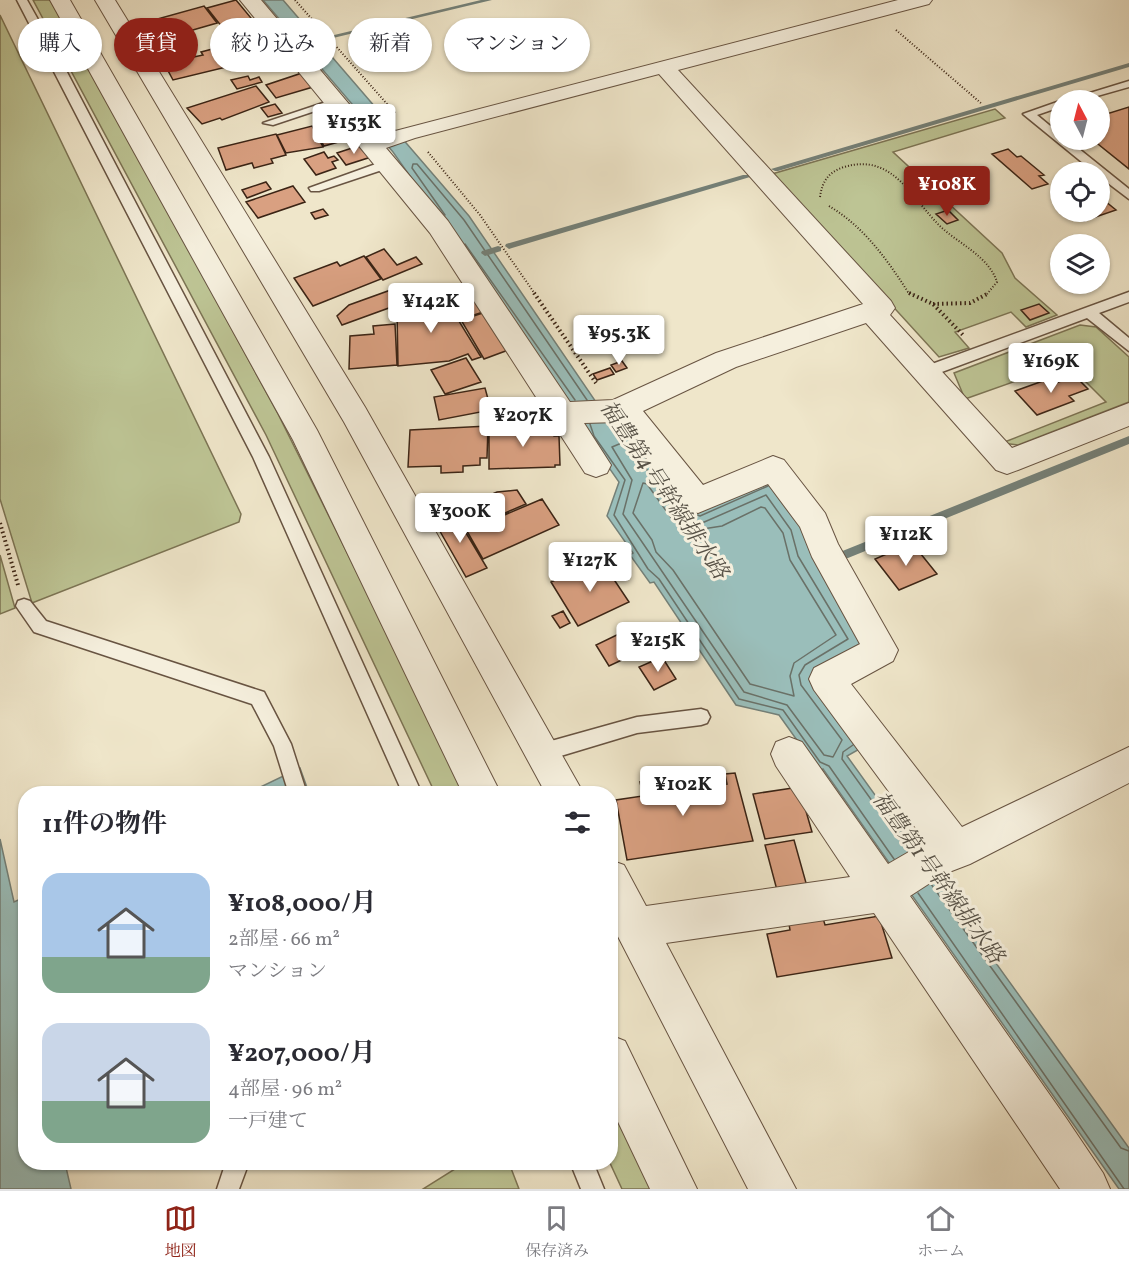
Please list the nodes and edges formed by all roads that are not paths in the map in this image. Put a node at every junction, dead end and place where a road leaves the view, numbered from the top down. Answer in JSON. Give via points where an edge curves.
{"nodes":[{"id":1,"x":22,"y":0,"type":"edge"},
{"id":2,"x":60,"y":0,"type":"edge"},
{"id":3,"x":105,"y":0,"type":"edge"},
{"id":4,"x":250,"y":0,"type":"edge"},
{"id":5,"x":922,"y":0,"type":"edge"},
{"id":6,"x":871,"y":8,"type":"edge"},
{"id":7,"x":664,"y":67,"type":"junction"},
{"id":8,"x":1129,"y":84,"type":"edge"},
{"id":9,"x":1108,"y":90,"type":"edge"},
{"id":10,"x":336,"y":102,"type":"junction"},
{"id":11,"x":1050,"y":107,"type":"edge"},
{"id":12,"x":269,"y":123,"type":"dead end"},
{"id":13,"x":1050,"y":131,"type":"edge"},
{"id":14,"x":1073,"y":150,"type":"edge"},
{"id":15,"x":379,"y":151,"type":"junction"},
{"id":16,"x":315,"y":188,"type":"dead end"},
{"id":17,"x":1129,"y":195,"type":"edge"},
{"id":18,"x":1129,"y":297,"type":"edge"},
{"id":19,"x":872,"y":311,"type":"junction"},
{"id":20,"x":1089,"y":312,"type":"junction"},
{"id":21,"x":1129,"y":346,"type":"edge"},
{"id":22,"x":926,"y":372,"type":"junction"},
{"id":23,"x":620,"y":409,"type":"junction"},
{"id":24,"x":563,"y":413,"type":"junction"},
{"id":25,"x":1129,"y":414,"type":"edge"},
{"id":26,"x":596,"y":465,"type":"dead end"},
{"id":27,"x":24,"y":606,"type":"road end"},
{"id":28,"x":701,"y":717,"type":"dead end"},
{"id":29,"x":544,"y":752,"type":"junction"},
{"id":30,"x":789,"y":753,"type":"dead end"},
{"id":31,"x":1129,"y":764,"type":"edge"},
{"id":32,"x":295,"y":786,"type":"edge"},
{"id":33,"x":409,"y":786,"type":"edge"},
{"id":34,"x":479,"y":786,"type":"edge"},
{"id":35,"x":562,"y":786,"type":"edge"},
{"id":36,"x":944,"y":855,"type":"junction"},
{"id":37,"x":888,"y":887,"type":"junction"},
{"id":38,"x":618,"y":894,"type":"edge"},
{"id":39,"x":636,"y":927,"type":"junction"},
{"id":40,"x":618,"y":1073,"type":"edge"},
{"id":41,"x":235,"y":1170,"type":"edge"},
{"id":42,"x":585,"y":1170,"type":"edge"},
{"id":43,"x":228,"y":1189,"type":"edge"},
{"id":44,"x":593,"y":1189,"type":"edge"},
{"id":45,"x":674,"y":1189,"type":"edge"},
{"id":46,"x":773,"y":1189,"type":"edge"},
{"id":47,"x":1087,"y":1189,"type":"edge"}],
"edges":[{"from":1,"to":33,"type":"lane","via":[[261,457]]},
{"from":2,"to":34,"type":"street","via":[[307,438]]},
{"from":3,"to":29,"type":"street","via":[[354,415]]},
{"from":4,"to":10,"type":"street"},
{"from":5,"to":6,"type":"street"},
{"from":6,"to":7,"type":"street"},
{"from":7,"to":15,"type":"street","via":[[409,132]]},
{"from":7,"to":19,"type":"street","via":[[882,308]]},
{"from":8,"to":9,"type":"lane"},
{"from":10,"to":12,"type":"lane"},
{"from":10,"to":15,"type":"street"},
{"from":11,"to":13,"type":"lane","via":[[1029,114]]},
{"from":14,"to":17,"type":"lane"},
{"from":15,"to":16,"type":"lane"},
{"from":15,"to":24,"type":"street","via":[[439,227]]},
{"from":18,"to":20,"type":"lane"},
{"from":19,"to":22,"type":"street"},
{"from":19,"to":23,"type":"street","via":[[726,360]]},
{"from":20,"to":21,"type":"lane"},
{"from":20,"to":22,"type":"lane"},
{"from":22,"to":25,"type":"street","via":[[1007,462]]},
{"from":23,"to":24,"type":"street"},
{"from":23,"to":36,"type":"street","via":[[698,501],[773,468],[814,522],[822,548],[881,650],[826,679]]},
{"from":24,"to":26,"type":"street"},
{"from":27,"to":32,"type":"lane","via":[[40,627],[258,698],[282,744]]},
{"from":28,"to":29,"type":"lane","via":[[637,725]]},
{"from":29,"to":35,"type":"street"},
{"from":30,"to":37,"type":"street"},
{"from":31,"to":36,"type":"street"},
{"from":36,"to":37,"type":"street"},
{"from":37,"to":39,"type":"street"},
{"from":37,"to":47,"type":"street"},
{"from":38,"to":39,"type":"street"},
{"from":39,"to":46,"type":"street"},
{"from":40,"to":45,"type":"street"},
{"from":41,"to":43,"type":"lane"},
{"from":42,"to":44,"type":"lane"}]}
